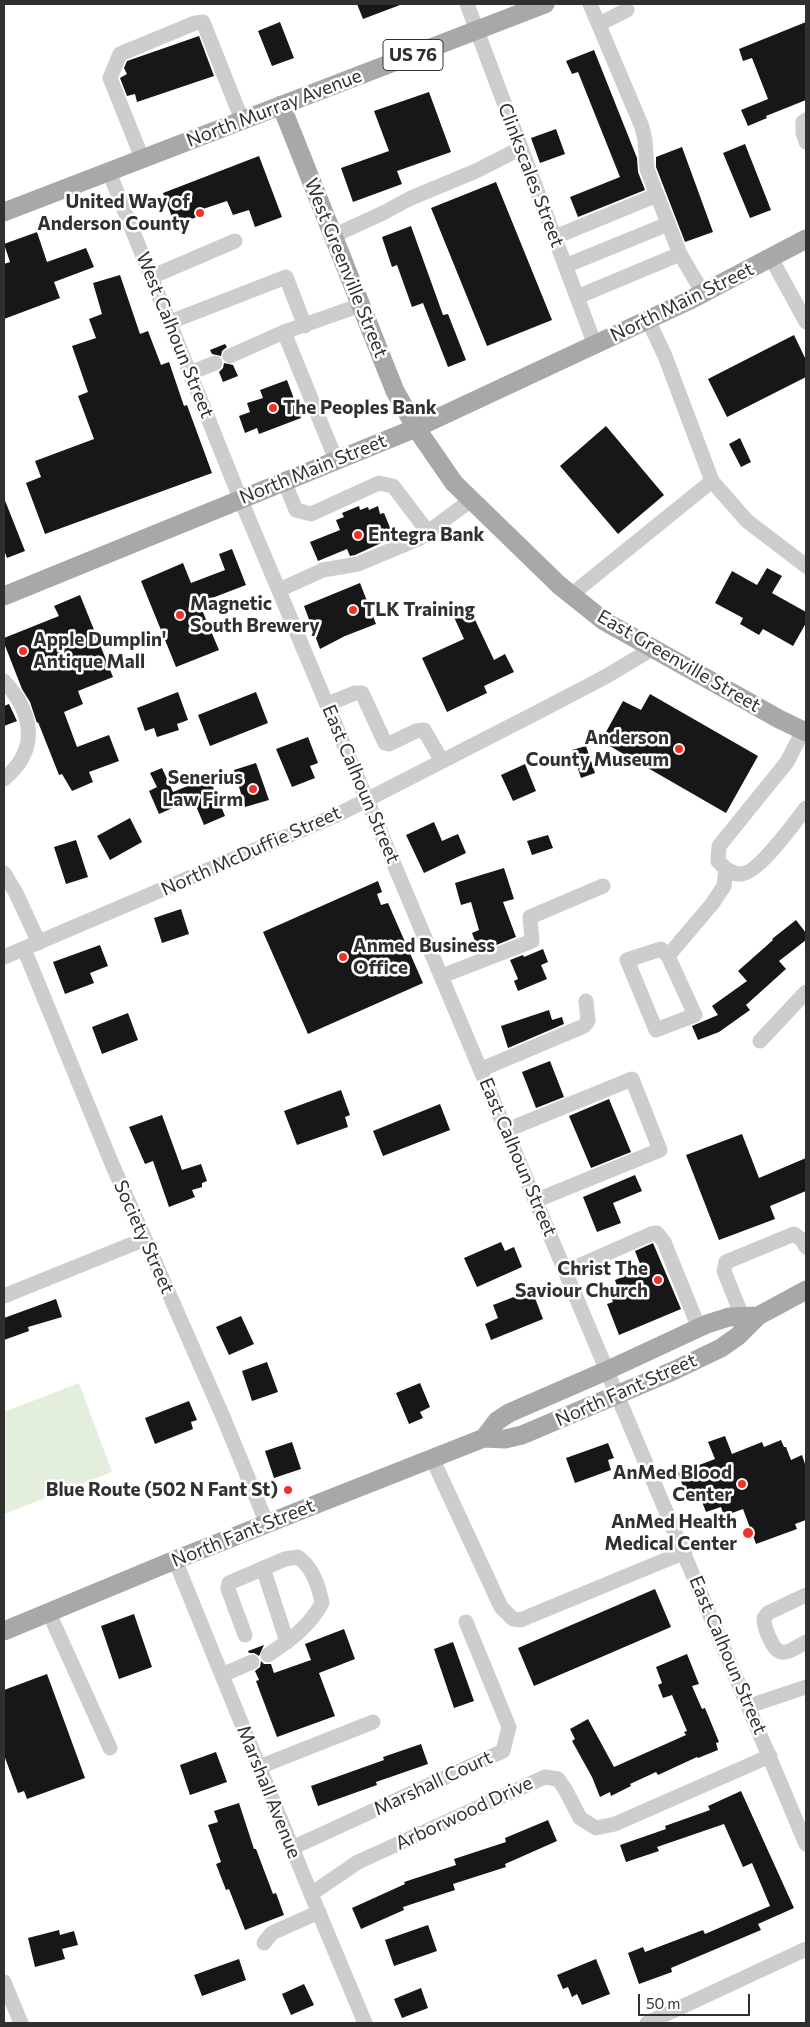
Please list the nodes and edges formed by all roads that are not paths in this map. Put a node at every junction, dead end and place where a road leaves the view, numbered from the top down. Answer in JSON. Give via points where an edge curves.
{"nodes":[{"id":1,"x":467,"y":4,"type":"edge"},
{"id":2,"x":545,"y":4,"type":"edge"},
{"id":3,"x":590,"y":4,"type":"edge"},
{"id":4,"x":627,"y":10,"type":"dead end"},
{"id":5,"x":599,"y":24,"type":"junction"},
{"id":6,"x":478,"y":30,"type":"junction"},
{"id":7,"x":282,"y":105,"type":"junction"},
{"id":8,"x":242,"y":120,"type":"junction"},
{"id":9,"x":806,"y":120,"type":"edge"},
{"id":10,"x":806,"y":142,"type":"edge"},
{"id":11,"x":521,"y":148,"type":"junction"},
{"id":12,"x":142,"y":158,"type":"junction"},
{"id":13,"x":109,"y":172,"type":"junction"},
{"id":14,"x":656,"y":195,"type":"junction"},
{"id":15,"x":4,"y":212,"type":"edge"},
{"id":16,"x":668,"y":224,"type":"junction"},
{"id":17,"x":333,"y":236,"type":"junction"},
{"id":18,"x":555,"y":237,"type":"junction"},
{"id":19,"x":806,"y":238,"type":"edge"},
{"id":20,"x":235,"y":242,"type":"dead end"},
{"id":21,"x":680,"y":254,"type":"junction"},
{"id":22,"x":771,"y":258,"type":"junction"},
{"id":23,"x":566,"y":266,"type":"junction"},
{"id":24,"x":151,"y":278,"type":"junction"},
{"id":25,"x":703,"y":293,"type":"junction"},
{"id":26,"x":577,"y":297,"type":"junction"},
{"id":27,"x":361,"y":305,"type":"junction"},
{"id":28,"x":648,"y":320,"type":"junction"},
{"id":29,"x":170,"y":322,"type":"junction"},
{"id":30,"x":806,"y":322,"type":"edge"},
{"id":31,"x":305,"y":326,"type":"junction"},
{"id":32,"x":284,"y":332,"type":"junction"},
{"id":33,"x":596,"y":346,"type":"junction"},
{"id":34,"x":230,"y":356,"type":"dead end"},
{"id":35,"x":215,"y":363,"type":"dead end"},
{"id":36,"x":190,"y":373,"type":"junction"},
{"id":37,"x":416,"y":428,"type":"junction"},
{"id":38,"x":336,"y":460,"type":"junction"},
{"id":39,"x":284,"y":481,"type":"junction"},
{"id":40,"x":712,"y":481,"type":"junction"},
{"id":41,"x":240,"y":498,"type":"junction"},
{"id":42,"x":471,"y":500,"type":"junction"},
{"id":43,"x":428,"y":532,"type":"junction"},
{"id":44,"x":806,"y":566,"type":"edge"},
{"id":45,"x":279,"y":590,"type":"junction"},
{"id":46,"x":571,"y":595,"type":"junction"},
{"id":47,"x":4,"y":596,"type":"edge"},
{"id":48,"x":652,"y":649,"type":"junction"},
{"id":49,"x":4,"y":681,"type":"edge"},
{"id":50,"x":328,"y":704,"type":"junction"},
{"id":51,"x":805,"y":732,"type":"edge"},
{"id":52,"x":442,"y":761,"type":"junction"},
{"id":53,"x":4,"y":779,"type":"edge"},
{"id":54,"x":368,"y":799,"type":"junction"},
{"id":55,"x":806,"y":808,"type":"edge"},
{"id":56,"x":726,"y":870,"type":"junction"},
{"id":57,"x":4,"y":873,"type":"edge"},
{"id":58,"x":603,"y":886,"type":"dead end"},
{"id":59,"x":39,"y":942,"type":"junction"},
{"id":60,"x":24,"y":949,"type":"junction"},
{"id":61,"x":668,"y":956,"type":"junction"},
{"id":62,"x":4,"y":957,"type":"edge"},
{"id":63,"x":442,"y":976,"type":"junction"},
{"id":64,"x":806,"y":992,"type":"edge"},
{"id":65,"x":586,"y":1001,"type":"dead end"},
{"id":66,"x":760,"y":1041,"type":"dead end"},
{"id":67,"x":482,"y":1069,"type":"junction"},
{"id":68,"x":507,"y":1130,"type":"junction"},
{"id":69,"x":537,"y":1200,"type":"junction"},
{"id":70,"x":145,"y":1239,"type":"junction"},
{"id":71,"x":806,"y":1247,"type":"edge"},
{"id":72,"x":567,"y":1271,"type":"junction"},
{"id":73,"x":806,"y":1290,"type":"edge"},
{"id":74,"x":4,"y":1296,"type":"edge"},
{"id":75,"x":750,"y":1316,"type":"junction"},
{"id":76,"x":699,"y":1328,"type":"junction"},
{"id":77,"x":608,"y":1370,"type":"junction"},
{"id":78,"x":618,"y":1394,"type":"junction"},
{"id":79,"x":484,"y":1438,"type":"junction"},
{"id":80,"x":432,"y":1458,"type":"junction"},
{"id":81,"x":267,"y":1524,"type":"junction"},
{"id":82,"x":684,"y":1552,"type":"junction"},
{"id":83,"x":175,"y":1560,"type":"junction"},
{"id":84,"x":263,"y":1568,"type":"junction"},
{"id":85,"x":806,"y":1595,"type":"edge"},
{"id":86,"x":49,"y":1612,"type":"junction"},
{"id":87,"x":466,"y":1622,"type":"dead end"},
{"id":88,"x":4,"y":1631,"type":"edge"},
{"id":89,"x":245,"y":1635,"type":"dead end"},
{"id":90,"x":287,"y":1642,"type":"junction"},
{"id":91,"x":806,"y":1642,"type":"edge"},
{"id":92,"x":268,"y":1655,"type":"dead end"},
{"id":93,"x":252,"y":1662,"type":"dead end"},
{"id":94,"x":222,"y":1675,"type":"junction"},
{"id":95,"x":806,"y":1687,"type":"edge"},
{"id":96,"x":749,"y":1706,"type":"junction"},
{"id":97,"x":373,"y":1722,"type":"dead end"},
{"id":98,"x":110,"y":1748,"type":"dead end"},
{"id":99,"x":770,"y":1756,"type":"junction"},
{"id":100,"x":259,"y":1767,"type":"junction"},
{"id":101,"x":806,"y":1844,"type":"edge"},
{"id":102,"x":292,"y":1848,"type":"junction"},
{"id":103,"x":311,"y":1894,"type":"junction"},
{"id":104,"x":318,"y":1912,"type":"junction"},
{"id":105,"x":264,"y":1943,"type":"dead end"},
{"id":106,"x":806,"y":1949,"type":"edge"},
{"id":107,"x":4,"y":1982,"type":"edge"},
{"id":108,"x":21,"y":2023,"type":"edge"},
{"id":109,"x":365,"y":2023,"type":"edge"},
{"id":110,"x":647,"y":2023,"type":"edge"}],
"edges":[{"from":1,"to":6,"type":"street","name":"Clinkscales Street"},
{"from":2,"to":6,"type":"main road","name":"North Murray Avenue","number":"US 76"},
{"from":3,"to":5,"type":"street"},
{"from":4,"to":5,"type":"street"},
{"from":5,"to":14,"type":"street","via":[[642,127],[647,169]]},
{"from":6,"to":7,"type":"main road","name":"North Murray Avenue","number":"US 76"},
{"from":6,"to":11,"type":"street","name":"Clinkscales Street"},
{"from":7,"to":8,"type":"main road","name":"North Murray Avenue","number":"US 76"},
{"from":7,"to":17,"type":"main road","name":"West Greenville Street"},
{"from":8,"to":12,"type":"main road","name":"North Murray Avenue","number":"US 76"},
{"from":8,"to":12,"type":"street","via":[[203,22],[195,22],[120,54],[110,78]]},
{"from":9,"to":10,"type":"street","via":[[802,122]]},
{"from":11,"to":17,"type":"street"},
{"from":11,"to":18,"type":"street","name":"Clinkscales Street"},
{"from":12,"to":13,"type":"main road","name":"North Murray Avenue","number":"US 76"},
{"from":13,"to":15,"type":"main road","name":"North Murray Avenue","number":"US 76"},
{"from":13,"to":24,"type":"street","name":"West Calhoun Street"},
{"from":14,"to":16,"type":"street"},
{"from":14,"to":18,"type":"street"},
{"from":16,"to":21,"type":"street"},
{"from":16,"to":23,"type":"street"},
{"from":17,"to":27,"type":"main road","name":"West Greenville Street"},
{"from":18,"to":23,"type":"street","name":"Clinkscales Street"},
{"from":19,"to":22,"type":"main road","name":"North Main Street"},
{"from":20,"to":24,"type":"street"},
{"from":21,"to":25,"type":"street"},
{"from":21,"to":26,"type":"street"},
{"from":22,"to":25,"type":"main road","name":"North Main Street"},
{"from":22,"to":30,"type":"street"},
{"from":23,"to":26,"type":"street","name":"Clinkscales Street"},
{"from":24,"to":29,"type":"street","name":"West Calhoun Street"},
{"from":25,"to":28,"type":"main road","name":"North Main Street"},
{"from":26,"to":33,"type":"street","name":"Clinkscales Street"},
{"from":27,"to":31,"type":"street"},
{"from":27,"to":37,"type":"main road","name":"West Greenville Street","via":[[395,391]]},
{"from":28,"to":33,"type":"main road","name":"North Main Street"},
{"from":28,"to":40,"type":"street"},
{"from":29,"to":31,"type":"street","via":[[286,278]]},
{"from":29,"to":36,"type":"street","name":"West Calhoun Street"},
{"from":31,"to":32,"type":"street"},
{"from":32,"to":34,"type":"street"},
{"from":32,"to":38,"type":"street"},
{"from":33,"to":37,"type":"main road","name":"North Main Street"},
{"from":35,"to":36,"type":"street"},
{"from":36,"to":41,"type":"street","name":"West Calhoun Street"},
{"from":37,"to":38,"type":"main road","name":"North Main Street"},
{"from":37,"to":42,"type":"main road","name":"East Greenville Street","via":[[454,482]]},
{"from":38,"to":39,"type":"main road","name":"North Main Street"},
{"from":39,"to":41,"type":"main road","name":"North Main Street"},
{"from":39,"to":43,"type":"street","via":[[296,510],[311,514],[379,483],[392,486]]},
{"from":40,"to":44,"type":"street","via":[[747,521]]},
{"from":40,"to":46,"type":"street"},
{"from":41,"to":45,"type":"street","name":"East Calhoun Street"},
{"from":41,"to":47,"type":"main road","name":"North Main Street"},
{"from":42,"to":43,"type":"street"},
{"from":42,"to":46,"type":"main road","name":"East Greenville Street"},
{"from":43,"to":45,"type":"street","via":[[358,564],[323,570]]},
{"from":45,"to":50,"type":"street","name":"East Calhoun Street"},
{"from":46,"to":48,"type":"main road","name":"East Greenville Street","via":[[604,621]]},
{"from":48,"to":51,"type":"main road","name":"East Greenville Street"},
{"from":48,"to":52,"type":"street","name":"North McDuffie Street"},
{"from":49,"to":53,"type":"street","via":[[16,694],[26,715],[29,737],[24,756]]},
{"from":50,"to":52,"type":"street","via":[[362,692],[384,743],[424,730]]},
{"from":50,"to":54,"type":"street","name":"East Calhoun Street"},
{"from":51,"to":56,"type":"street","via":[[787,762],[719,846],[718,861]]},
{"from":52,"to":54,"type":"street","name":"North McDuffie Street"},
{"from":54,"to":59,"type":"street","name":"North McDuffie Street","via":[[262,848]]},
{"from":54,"to":63,"type":"street","name":"East Calhoun Street"},
{"from":55,"to":56,"type":"street","via":[[757,867],[742,874]]},
{"from":56,"to":61,"type":"street","via":[[724,886],[712,904]]},
{"from":57,"to":59,"type":"street"},
{"from":58,"to":63,"type":"street","via":[[530,917],[532,941]]},
{"from":59,"to":60,"type":"street","name":"North McDuffie Street"},
{"from":60,"to":62,"type":"street","name":"North McDuffie Street"},
{"from":60,"to":70,"type":"street","name":"Society Street"},
{"from":61,"to":61,"type":"street","via":[[695,1014],[656,1030],[627,960],[661,949]]},
{"from":63,"to":67,"type":"street","name":"East Calhoun Street"},
{"from":64,"to":66,"type":"street"},
{"from":65,"to":67,"type":"street","via":[[588,1021],[584,1026]]},
{"from":67,"to":68,"type":"street","name":"East Calhoun Street"},
{"from":68,"to":69,"type":"street","name":"East Calhoun Street"},
{"from":68,"to":69,"type":"street","via":[[632,1079],[660,1150]]},
{"from":69,"to":72,"type":"street","name":"East Calhoun Street"},
{"from":70,"to":74,"type":"street"},
{"from":70,"to":81,"type":"street","name":"Society Street"},
{"from":71,"to":75,"type":"street","via":[[794,1234],[726,1262],[724,1271]]},
{"from":72,"to":76,"type":"street","via":[[658,1233]]},
{"from":72,"to":77,"type":"street","name":"East Calhoun Street"},
{"from":73,"to":75,"type":"main road","name":"North Fant Street"},
{"from":75,"to":76,"type":"main road","name":"North Fant Street","via":[[730,1317]]},
{"from":75,"to":78,"type":"main road","name":"North Fant Street","via":[[738,1336],[721,1348]]},
{"from":76,"to":77,"type":"main road","name":"North Fant Street"},
{"from":77,"to":78,"type":"street","name":"East Calhoun Street"},
{"from":77,"to":79,"type":"main road","name":"North Fant Street","via":[[509,1413],[498,1420]]},
{"from":78,"to":79,"type":"main road","name":"North Fant Street","via":[[522,1435],[505,1439]]},
{"from":78,"to":82,"type":"street","name":"East Calhoun Street"},
{"from":79,"to":80,"type":"main road","name":"North Fant Street"},
{"from":80,"to":81,"type":"main road","name":"North Fant Street"},
{"from":80,"to":82,"type":"street","via":[[501,1607],[513,1619],[521,1620]]},
{"from":81,"to":83,"type":"main road","name":"North Fant Street"},
{"from":82,"to":96,"type":"street","name":"East Calhoun Street"},
{"from":83,"to":86,"type":"main road","name":"North Fant Street"},
{"from":83,"to":94,"type":"street","name":"Marshall Avenue"},
{"from":84,"to":89,"type":"street","via":[[229,1582],[228,1589]]},
{"from":84,"to":90,"type":"street"},
{"from":84,"to":90,"type":"street","via":[[298,1557],[306,1562],[320,1592],[322,1603],[314,1618]]},
{"from":85,"to":91,"type":"street","via":[[764,1618],[764,1626],[775,1650],[788,1652]]},
{"from":86,"to":88,"type":"main road","name":"North Fant Street"},
{"from":86,"to":98,"type":"street"},
{"from":87,"to":102,"type":"street","name":"Marshall Court","via":[[509,1727],[503,1751]]},
{"from":90,"to":92,"type":"street"},
{"from":93,"to":94,"type":"street"},
{"from":94,"to":100,"type":"street","name":"Marshall Avenue"},
{"from":95,"to":96,"type":"street"},
{"from":96,"to":99,"type":"street","name":"East Calhoun Street"},
{"from":97,"to":100,"type":"street"},
{"from":99,"to":101,"type":"street","name":"East Calhoun Street"},
{"from":99,"to":103,"type":"street","name":"Arborwood Drive","via":[[615,1824],[596,1828],[580,1818],[558,1779],[545,1777],[358,1862]]},
{"from":100,"to":102,"type":"street","name":"Marshall Avenue"},
{"from":102,"to":103,"type":"street","name":"Marshall Avenue"},
{"from":103,"to":104,"type":"street","name":"Marshall Avenue"},
{"from":104,"to":105,"type":"street","via":[[272,1933]]},
{"from":104,"to":109,"type":"street","name":"Marshall Avenue"},
{"from":106,"to":110,"type":"street"},
{"from":107,"to":108,"type":"street"}]}
